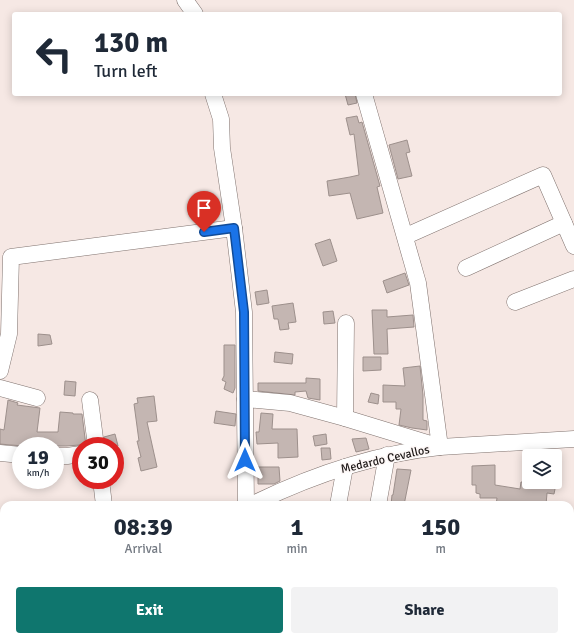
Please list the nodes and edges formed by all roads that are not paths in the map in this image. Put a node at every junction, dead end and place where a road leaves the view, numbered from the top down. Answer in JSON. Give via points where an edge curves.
{"nodes":[{"id":1,"x":185,"y":0,"type":"edge"},
{"id":2,"x":194,"y":12,"type":"edge"},
{"id":3,"x":214,"y":96,"type":"edge"},
{"id":4,"x":365,"y":96,"type":"edge"},
{"id":5,"x":564,"y":224,"type":"junction"},
{"id":6,"x":234,"y":228,"type":"junction"},
{"id":7,"x":406,"y":236,"type":"junction"},
{"id":8,"x":574,"y":246,"type":"edge"},
{"id":9,"x":466,"y":268,"type":"dead end"},
{"id":10,"x":574,"y":279,"type":"edge"},
{"id":11,"x":516,"y":302,"type":"dead end"},
{"id":12,"x":346,"y":323,"type":"dead end"},
{"id":13,"x":0,"y":371,"type":"edge"},
{"id":14,"x":0,"y":388,"type":"edge"},
{"id":15,"x":37,"y":398,"type":"dead end"},
{"id":16,"x":90,"y":400,"type":"dead end"},
{"id":17,"x":245,"y":400,"type":"junction"},
{"id":18,"x":345,"y":418,"type":"junction"},
{"id":19,"x":95,"y":437,"type":"edge"},
{"id":20,"x":574,"y":440,"type":"edge"},
{"id":21,"x":440,"y":447,"type":"junction"},
{"id":22,"x":0,"y":453,"type":"edge"},
{"id":23,"x":12,"y":454,"type":"edge"},
{"id":24,"x":387,"y":455,"type":"junction"},
{"id":25,"x":345,"y":467,"type":"junction"},
{"id":26,"x":102,"y":489,"type":"edge"},
{"id":27,"x":277,"y":499,"type":"edge"},
{"id":28,"x":104,"y":501,"type":"edge"},
{"id":29,"x":246,"y":501,"type":"edge"},
{"id":30,"x":339,"y":501,"type":"edge"},
{"id":31,"x":379,"y":501,"type":"edge"}],
"edges":[{"from":1,"to":2,"type":"street"},
{"from":3,"to":6,"type":"street","via":[[221,119],[222,148]]},
{"from":4,"to":7,"type":"street"},
{"from":5,"to":7,"type":"street","via":[[543,176]]},
{"from":5,"to":8,"type":"street"},
{"from":5,"to":9,"type":"street"},
{"from":6,"to":13,"type":"street","via":[[11,257],[9,334]]},
{"from":6,"to":17,"type":"street","via":[[244,312]]},
{"from":7,"to":21,"type":"street","via":[[418,282]]},
{"from":10,"to":11,"type":"street"},
{"from":12,"to":18,"type":"street"},
{"from":14,"to":15,"type":"street"},
{"from":16,"to":19,"type":"street"},
{"from":17,"to":18,"type":"street","via":[[290,403]]},
{"from":17,"to":29,"type":"street"},
{"from":18,"to":21,"type":"street"},
{"from":20,"to":21,"type":"street","name":"Medardo Cevallos"},
{"from":21,"to":24,"type":"street","name":"Medardo Cevallos"},
{"from":22,"to":23,"type":"street"},
{"from":24,"to":25,"type":"street","name":"Medardo Cevallos"},
{"from":24,"to":31,"type":"street"},
{"from":25,"to":27,"type":"street","name":"Medardo Cevallos","via":[[312,477]]},
{"from":25,"to":30,"type":"street"},
{"from":26,"to":28,"type":"street"}]}
